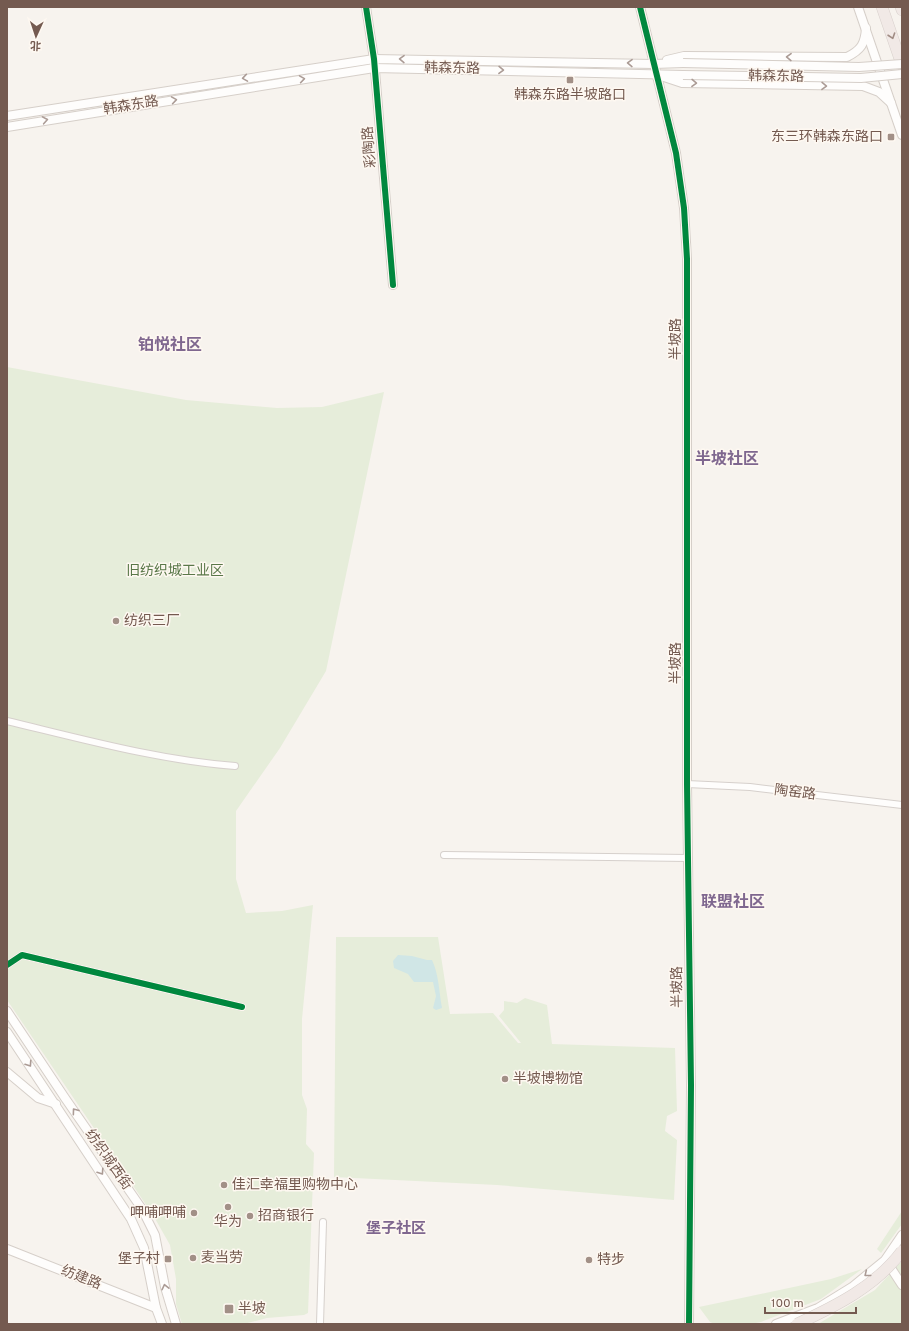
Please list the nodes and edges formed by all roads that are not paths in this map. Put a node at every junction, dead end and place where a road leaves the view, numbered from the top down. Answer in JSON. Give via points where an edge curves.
{"nodes":[{"id":1,"x":366,"y":7,"type":"edge"},
{"id":2,"x":640,"y":7,"type":"edge"},
{"id":3,"x":858,"y":7,"type":"edge"},
{"id":4,"x":882,"y":7,"type":"edge"},
{"id":5,"x":901,"y":7,"type":"edge"},
{"id":6,"x":902,"y":10,"type":"edge"},
{"id":7,"x":866,"y":28,"type":"junction"},
{"id":8,"x":374,"y":59,"type":"junction"},
{"id":9,"x":654,"y":64,"type":"junction"},
{"id":10,"x":902,"y":64,"type":"edge"},
{"id":11,"x":374,"y":68,"type":"junction"},
{"id":12,"x":656,"y":74,"type":"junction"},
{"id":13,"x":902,"y":74,"type":"edge"},
{"id":14,"x":891,"y":103,"type":"junction"},
{"id":15,"x":7,"y":116,"type":"edge"},
{"id":16,"x":7,"y":127,"type":"edge"},
{"id":17,"x":902,"y":135,"type":"edge"},
{"id":18,"x":393,"y":285,"type":"dead end"},
{"id":19,"x":7,"y":721,"type":"edge"},
{"id":20,"x":235,"y":766,"type":"dead end"},
{"id":21,"x":688,"y":784,"type":"junction"},
{"id":22,"x":902,"y":805,"type":"edge"},
{"id":23,"x":444,"y":855,"type":"dead end"},
{"id":24,"x":688,"y":858,"type":"junction"},
{"id":25,"x":7,"y":965,"type":"edge"},
{"id":26,"x":242,"y":1007,"type":"dead end"},
{"id":27,"x":7,"y":1011,"type":"edge"},
{"id":28,"x":7,"y":1032,"type":"edge"},
{"id":29,"x":7,"y":1072,"type":"edge"},
{"id":30,"x":65,"y":1098,"type":"junction"},
{"id":31,"x":56,"y":1104,"type":"junction"},
{"id":32,"x":323,"y":1222,"type":"dead end"},
{"id":33,"x":902,"y":1235,"type":"edge"},
{"id":34,"x":7,"y":1249,"type":"edge"},
{"id":35,"x":902,"y":1251,"type":"edge"},
{"id":36,"x":885,"y":1260,"type":"junction"},
{"id":37,"x":902,"y":1285,"type":"edge"},
{"id":38,"x":156,"y":1308,"type":"junction"},
{"id":39,"x":162,"y":1324,"type":"edge"},
{"id":40,"x":176,"y":1324,"type":"edge"},
{"id":41,"x":320,"y":1324,"type":"edge"},
{"id":42,"x":689,"y":1324,"type":"edge"},
{"id":43,"x":776,"y":1324,"type":"edge"},
{"id":44,"x":797,"y":1324,"type":"edge"}],
"edges":[{"from":1,"to":8,"type":"main road","name":"彩陶路"},
{"from":2,"to":9,"type":"main road","name":"半坡路"},
{"from":3,"to":7,"type":"main road"},
{"from":4,"to":10,"type":"highway","one_way":true},
{"from":5,"to":6,"type":"highway"},
{"from":7,"to":9,"type":"main road","one_way":true,"via":[[865,40],[856,53],[847,57],[684,56]]},
{"from":7,"to":14,"type":"main road"},
{"from":9,"to":8,"type":"main road","name":"韩森东路","one_way":true},
{"from":8,"to":11,"type":"main road","name":"彩陶路"},
{"from":8,"to":15,"type":"main road","name":"韩森东路","one_way":true},
{"from":9,"to":10,"type":"main road","name":"韩森东路","bridge":true,"via":[[859,67]]},
{"from":9,"to":12,"type":"main road","name":"半坡路"},
{"from":11,"to":12,"type":"main road","name":"韩森东路","one_way":true},
{"from":16,"to":11,"type":"main road","name":"韩森东路","one_way":true},
{"from":11,"to":18,"type":"main road","name":"彩陶路"},
{"from":12,"to":13,"type":"main road","name":"韩森东路","bridge":true,"via":[[861,78]]},
{"from":12,"to":14,"type":"main road","one_way":true,"via":[[682,83],[863,86],[879,92]]},
{"from":12,"to":21,"type":"main road","name":"半坡路","via":[[676,153],[688,259]]},
{"from":14,"to":17,"type":"main road"},
{"from":19,"to":20,"type":"street","via":[[166,758]]},
{"from":21,"to":22,"type":"street","name":"陶窑路","via":[[750,788]]},
{"from":21,"to":24,"type":"main road","name":"半坡路"},
{"from":23,"to":24,"type":"street"},
{"from":24,"to":42,"type":"main road","name":"半坡路","via":[[691,1085]]},
{"from":25,"to":26,"type":"street","via":[[22,955]]},
{"from":27,"to":30,"type":"main road","name":"纺织城西街"},
{"from":28,"to":31,"type":"main road","name":"纺织城西街","one_way":true},
{"from":29,"to":31,"type":"main road","via":[[38,1098]]},
{"from":30,"to":31,"type":"main road"},
{"from":40,"to":30,"type":"main road","name":"纺织城西街","one_way":true,"via":[[150,1223]]},
{"from":31,"to":38,"type":"main road","name":"纺织城西街","one_way":true,"via":[[131,1219],[144,1248]]},
{"from":32,"to":41,"type":"street"},
{"from":33,"to":36,"type":"main road"},
{"from":34,"to":38,"type":"main road","name":"纺建路"},
{"from":35,"to":44,"type":"highway","bridge":true,"via":[[880,1275],[856,1293]]},
{"from":36,"to":37,"type":"main road"},
{"from":36,"to":43,"type":"main road","one_way":true,"via":[[852,1287],[818,1308]]},
{"from":38,"to":39,"type":"main road","name":"纺织城西街"}]}
